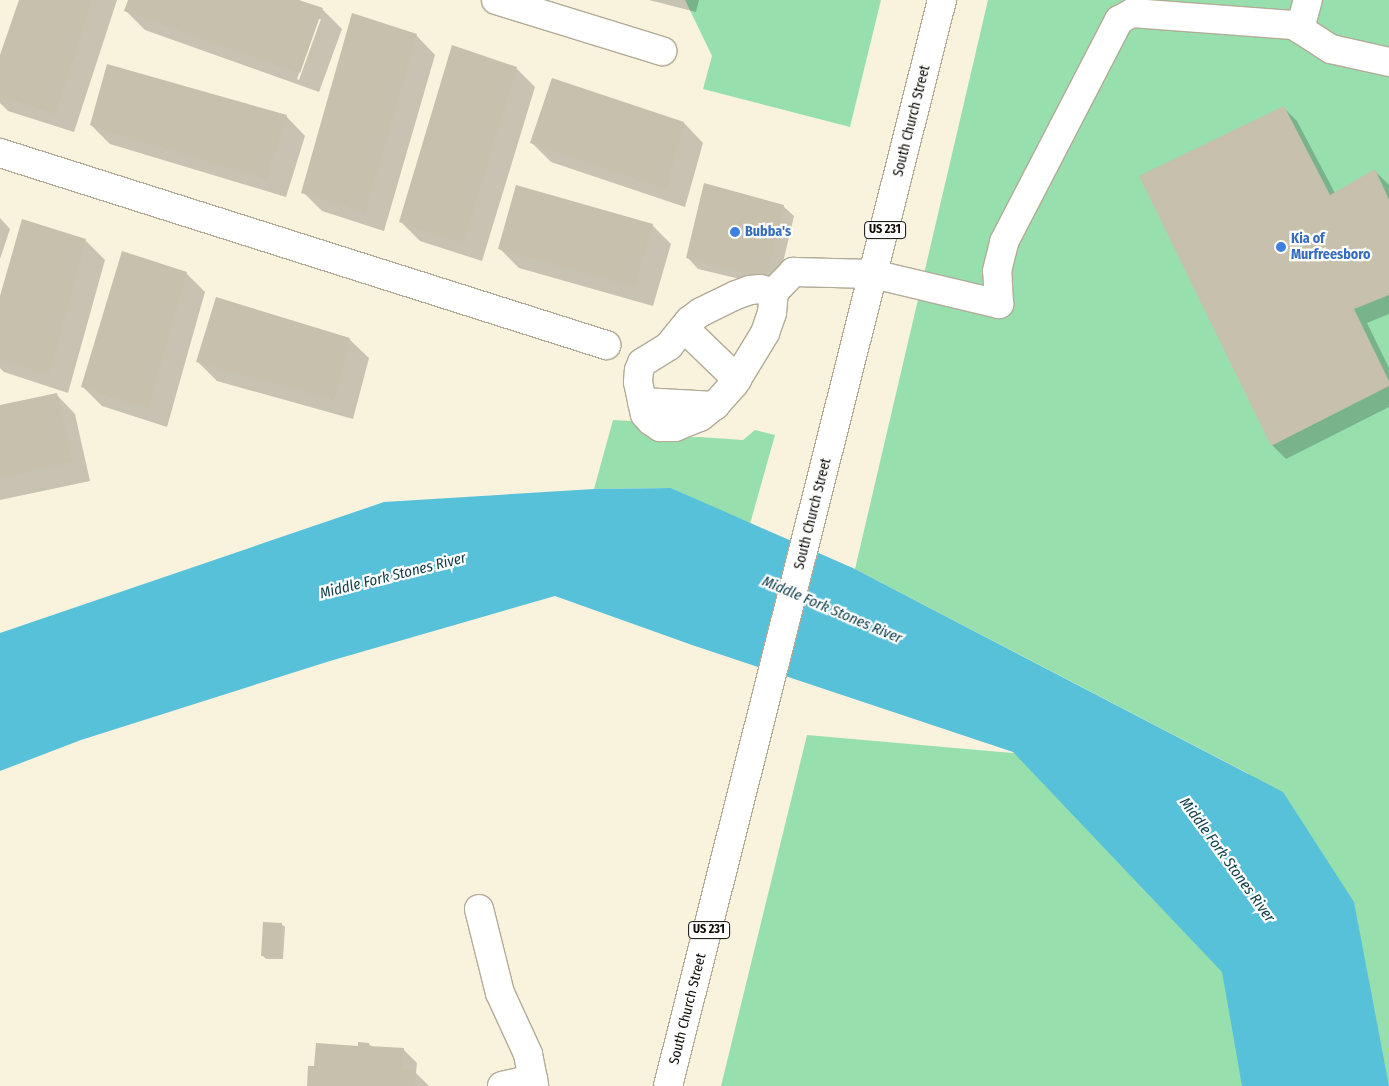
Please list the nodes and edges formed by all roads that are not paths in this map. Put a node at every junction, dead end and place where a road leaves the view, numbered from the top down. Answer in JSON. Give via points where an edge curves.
{"nodes":[{"id":1,"x":496,"y":0,"type":"edge"},
{"id":2,"x":942,"y":0,"type":"edge"},
{"id":3,"x":1308,"y":0,"type":"edge"},
{"id":4,"x":1300,"y":29,"type":"junction"},
{"id":5,"x":662,"y":51,"type":"dead end"},
{"id":6,"x":1389,"y":62,"type":"edge"},
{"id":7,"x":0,"y":153,"type":"edge"},
{"id":8,"x":874,"y":274,"type":"junction"},
{"id":9,"x":774,"y":292,"type":"junction"},
{"id":10,"x":684,"y":328,"type":"junction"},
{"id":11,"x":606,"y":345,"type":"dead end"},
{"id":12,"x":737,"y":379,"type":"junction"},
{"id":13,"x":479,"y":910,"type":"dead end"},
{"id":14,"x":533,"y":1082,"type":"edge"},
{"id":15,"x":502,"y":1086,"type":"edge"},
{"id":16,"x":668,"y":1086,"type":"edge"}],
"edges":[{"from":1,"to":5,"type":"main road"},
{"from":2,"to":8,"type":"main road","name":"South Church Street","number":"US 231"},
{"from":3,"to":4,"type":"main road"},
{"from":4,"to":6,"type":"main road","via":[[1331,49]]},
{"from":4,"to":8,"type":"main road","via":[[1132,13],[1119,20],[1004,242],[997,271],[998,304]]},
{"from":7,"to":11,"type":"main road"},
{"from":8,"to":9,"type":"main road","via":[[793,272]]},
{"from":8,"to":16,"type":"main road","name":"South Church Street","number":"US 231"},
{"from":9,"to":10,"type":"main road","via":[[760,289],[736,295],[701,312]]},
{"from":9,"to":12,"type":"main road","via":[[772,313],[765,333]]},
{"from":10,"to":12,"type":"main road"},
{"from":10,"to":12,"type":"main road","via":[[669,346],[642,363],[639,370],[642,402],[651,422],[674,427],[700,417]]},
{"from":13,"to":14,"type":"main road","via":[[500,993],[528,1054]]},
{"from":14,"to":15,"type":"main road"}]}
